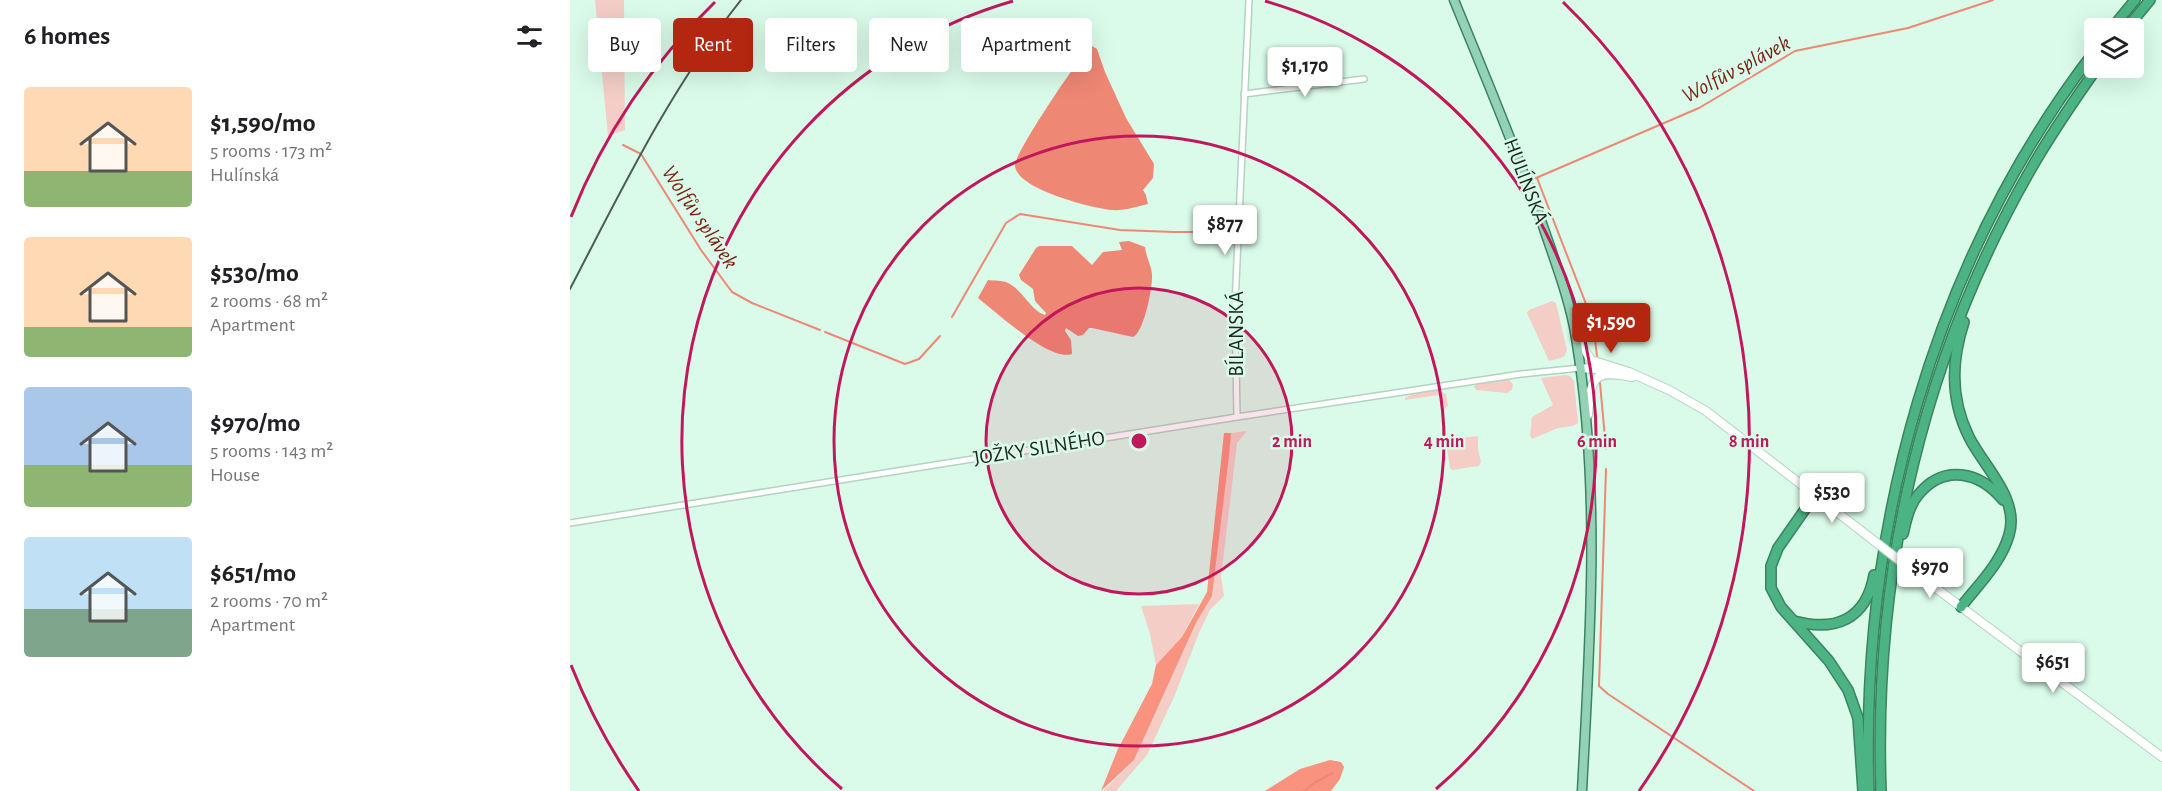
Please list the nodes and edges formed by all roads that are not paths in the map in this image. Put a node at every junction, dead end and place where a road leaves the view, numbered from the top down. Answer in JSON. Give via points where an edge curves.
{"nodes":[{"id":1,"x":1249,"y":0,"type":"edge"},
{"id":2,"x":1454,"y":0,"type":"edge"},
{"id":3,"x":2135,"y":0,"type":"edge"},
{"id":4,"x":2150,"y":0,"type":"edge"},
{"id":5,"x":2120,"y":18,"type":"edge"},
{"id":6,"x":2135,"y":18,"type":"edge"},
{"id":7,"x":2084,"y":67,"type":"edge"},
{"id":8,"x":2090,"y":78,"type":"edge"},
{"id":9,"x":1364,"y":79,"type":"dead end"},
{"id":10,"x":1244,"y":94,"type":"junction"},
{"id":11,"x":1977,"y":275,"type":"junction"},
{"id":12,"x":1576,"y":336,"type":"junction"},
{"id":13,"x":1580,"y":368,"type":"junction"},
{"id":14,"x":1642,"y":379,"type":"junction"},
{"id":15,"x":1237,"y":417,"type":"junction"},
{"id":16,"x":1587,"y":429,"type":"junction"},
{"id":17,"x":1815,"y":495,"type":"junction"},
{"id":18,"x":2008,"y":506,"type":"junction"},
{"id":19,"x":570,"y":523,"type":"edge"},
{"id":20,"x":1886,"y":529,"type":"junction"},
{"id":21,"x":1892,"y":568,"type":"junction"},
{"id":22,"x":1961,"y":607,"type":"junction"},
{"id":23,"x":1794,"y":621,"type":"junction"},
{"id":24,"x":2162,"y":758,"type":"edge"},
{"id":25,"x":1582,"y":791,"type":"edge"},
{"id":26,"x":1863,"y":791,"type":"edge"},
{"id":27,"x":1869,"y":791,"type":"edge"},
{"id":28,"x":1881,"y":791,"type":"edge"}],
"edges":[{"from":1,"to":10,"type":"street","name":"BÍLANSKÁ"},
{"from":2,"to":12,"type":"main road","name":"HULÍNSKÁ","via":[[1530,188]]},
{"from":3,"to":5,"type":"highway"},
{"from":4,"to":6,"type":"highway"},
{"from":7,"to":20,"type":"highway","via":[[2024,157],[1966,269],[1936,344],[1905,446]]},
{"from":8,"to":11,"type":"highway","via":[[2034,163]]},
{"from":9,"to":10,"type":"street"},
{"from":10,"to":15,"type":"street","name":"BÍLANSKÁ","via":[[1235,305]]},
{"from":11,"to":18,"type":"highway","via":[[1977,287],[1955,353],[1955,398],[1969,437]]},
{"from":11,"to":21,"type":"highway","via":[[1925,417]]},
{"from":12,"to":13,"type":"main road","name":"HULÍNSKÁ"},
{"from":12,"to":14,"type":"street","via":[[1591,360]]},
{"from":13,"to":14,"type":"street"},
{"from":13,"to":15,"type":"street","name":"JOŽKY SILNÉHO"},
{"from":13,"to":16,"type":"main road","name":"HULÍNSKÁ"},
{"from":14,"to":16,"type":"street","via":[[1615,374],[1599,376],[1591,389]]},
{"from":14,"to":17,"type":"street","via":[[1706,411]]},
{"from":15,"to":19,"type":"street","name":"JOŽKY SILNÉHO"},
{"from":16,"to":25,"type":"main road","name":"HULÍNSKÁ","via":[[1593,554]]},
{"from":17,"to":22,"type":"street","bridge":true},
{"from":17,"to":23,"type":"highway","via":[[1778,548],[1771,567],[1771,588]]},
{"from":18,"to":21,"type":"highway","via":[[1980,479],[1953,475],[1933,481],[1911,505]]},
{"from":18,"to":22,"type":"highway","via":[[2011,527],[2004,549]]},
{"from":20,"to":23,"type":"highway","via":[[1873,583],[1859,609],[1846,620],[1831,625]]},
{"from":20,"to":27,"type":"highway","via":[[1870,655]]},
{"from":21,"to":28,"type":"highway","via":[[1882,667]]},
{"from":22,"to":24,"type":"street"},
{"from":23,"to":26,"type":"highway","via":[[1839,674],[1854,703]]}]}
